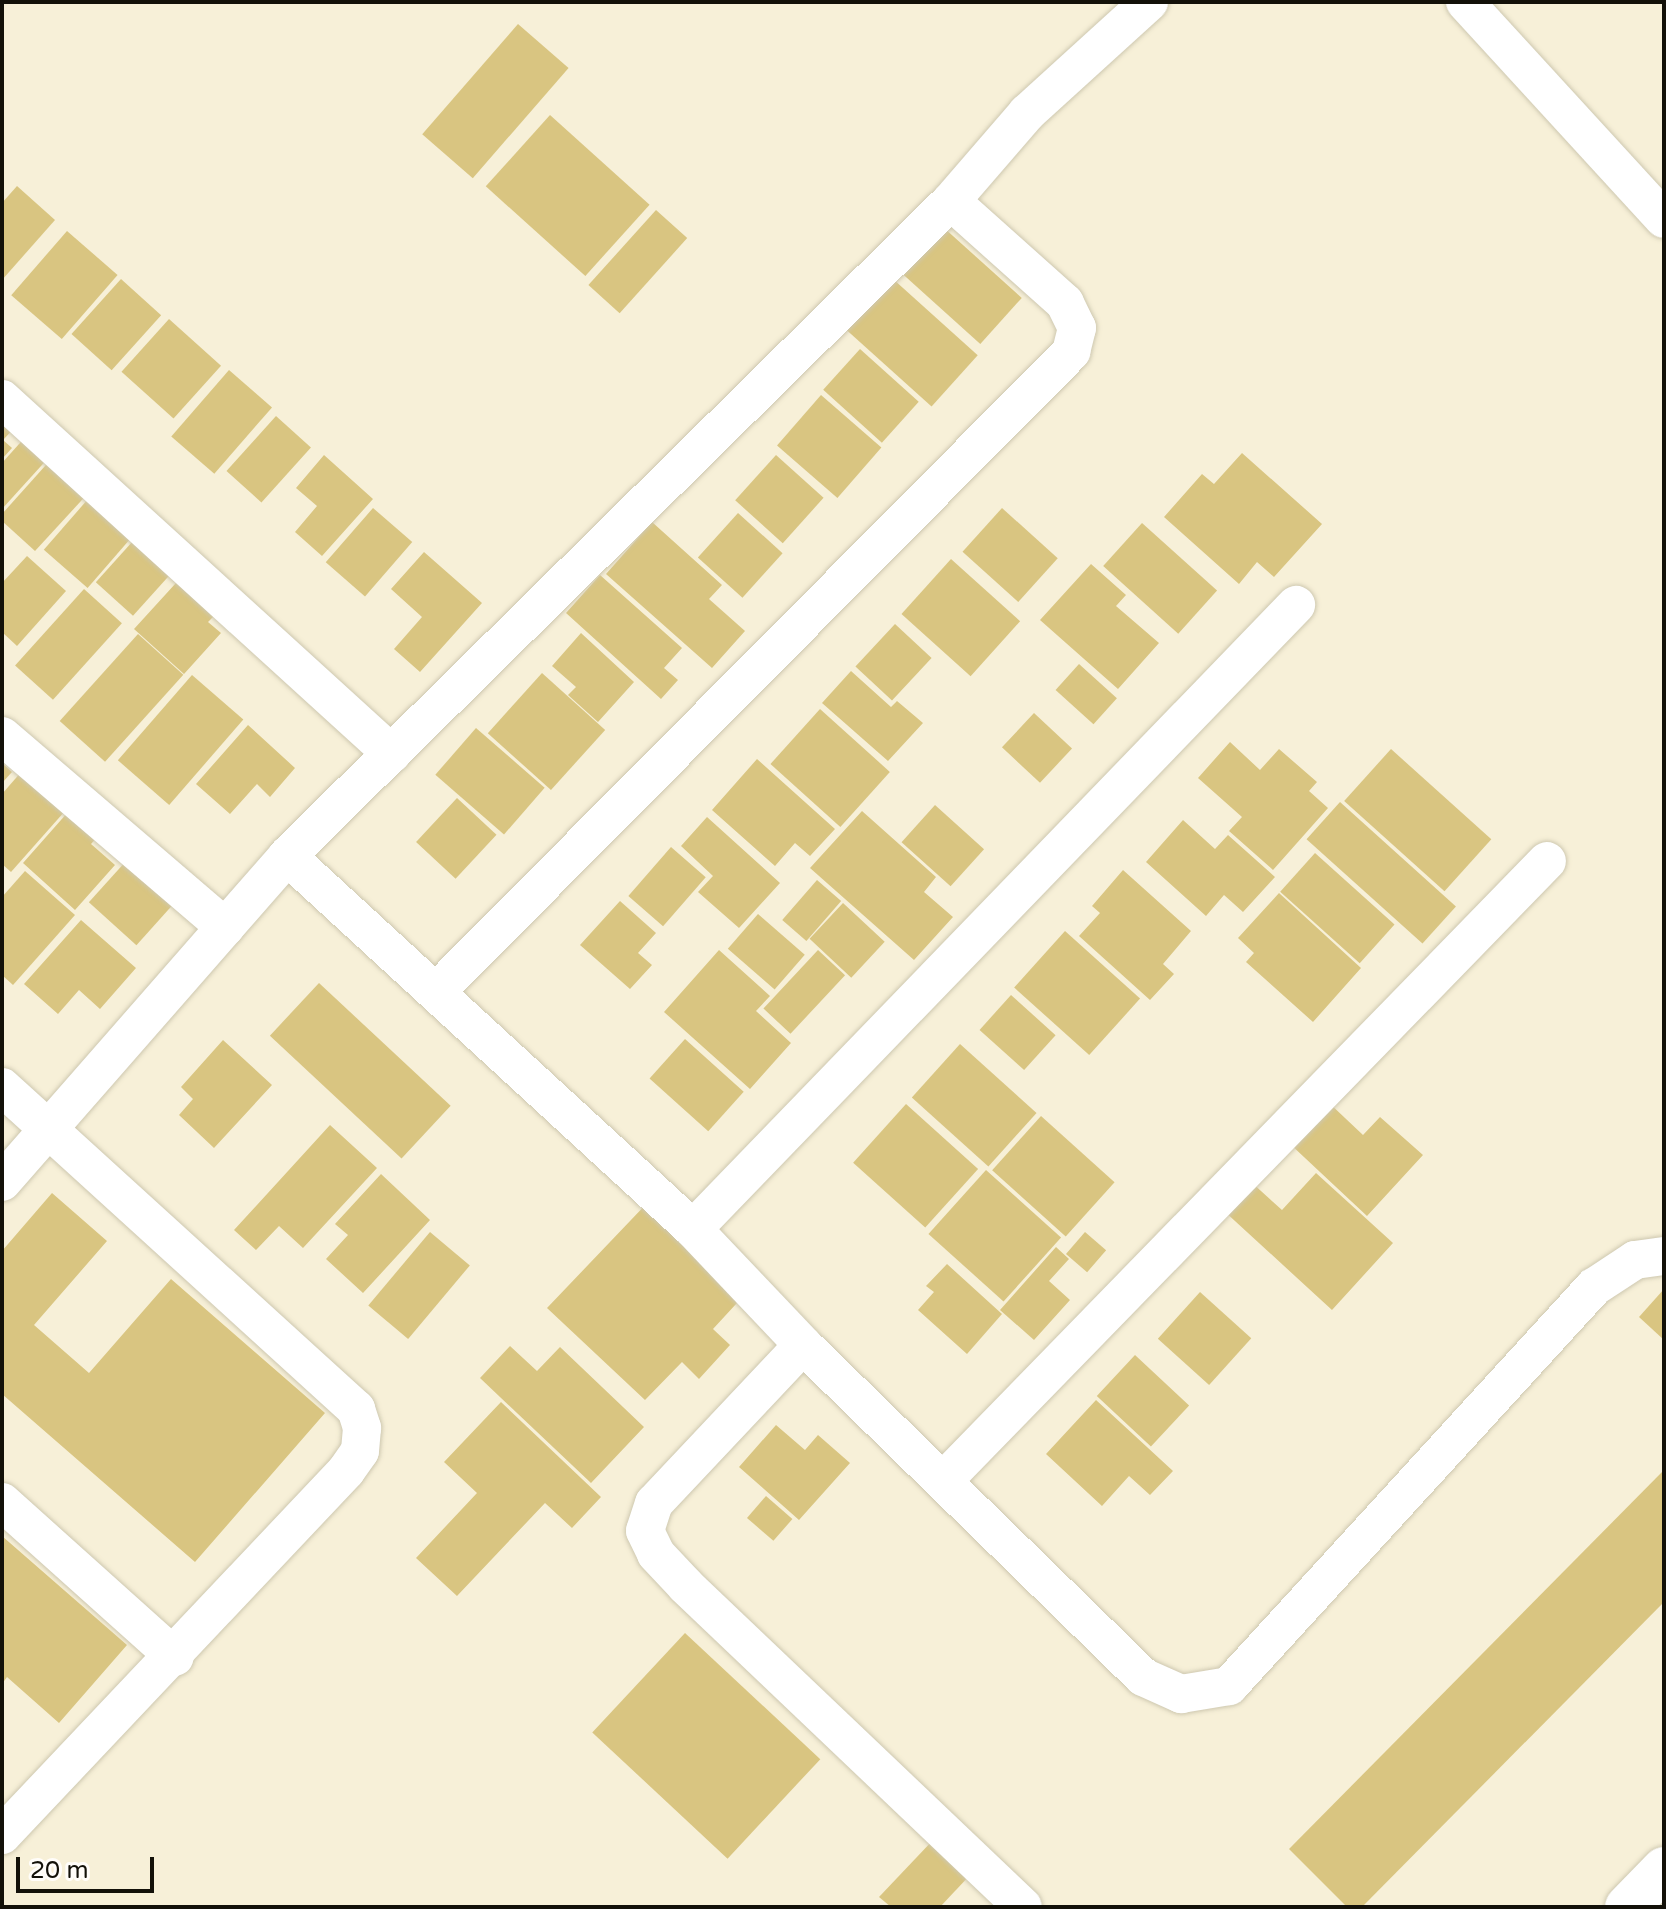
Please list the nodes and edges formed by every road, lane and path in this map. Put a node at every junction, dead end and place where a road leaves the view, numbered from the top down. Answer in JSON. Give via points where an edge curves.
{"nodes":[{"id":1,"x":1149,"y":2,"type":"edge"},
{"id":2,"x":1465,"y":2,"type":"edge"},
{"id":3,"x":951,"y":201,"type":"junction"},
{"id":4,"x":1664,"y":219,"type":"edge"},
{"id":5,"x":2,"y":399,"type":"edge"},
{"id":6,"x":1296,"y":605,"type":"dead end"},
{"id":7,"x":2,"y":736,"type":"edge"},
{"id":8,"x":392,"y":754,"type":"junction"},
{"id":9,"x":287,"y":856,"type":"junction"},
{"id":10,"x":1547,"y":861,"type":"dead end"},
{"id":11,"x":225,"y":927,"type":"junction"},
{"id":12,"x":436,"y":992,"type":"junction"},
{"id":13,"x":2,"y":1087,"type":"edge"},
{"id":14,"x":50,"y":1127,"type":"junction"},
{"id":15,"x":2,"y":1182,"type":"edge"},
{"id":16,"x":693,"y":1229,"type":"junction"},
{"id":17,"x":1664,"y":1256,"type":"edge"},
{"id":18,"x":803,"y":1345,"type":"junction"},
{"id":19,"x":944,"y":1480,"type":"junction"},
{"id":20,"x":2,"y":1502,"type":"edge"},
{"id":21,"x":175,"y":1657,"type":"junction"},
{"id":22,"x":2,"y":1835,"type":"edge"},
{"id":23,"x":1664,"y":1869,"type":"edge"},
{"id":24,"x":1023,"y":1907,"type":"edge"},
{"id":25,"x":1627,"y":1907,"type":"edge"}],
"edges":[{"from":1,"to":3,"type":"street","via":[[1027,113]]},
{"from":2,"to":4,"type":"street"},
{"from":3,"to":8,"type":"street"},
{"from":3,"to":12,"type":"street","via":[[1065,303],[1077,328],[1071,352]]},
{"from":5,"to":8,"type":"street"},
{"from":6,"to":16,"type":"street"},
{"from":7,"to":11,"type":"street"},
{"from":8,"to":9,"type":"street"},
{"from":9,"to":11,"type":"street"},
{"from":9,"to":12,"type":"street"},
{"from":10,"to":19,"type":"street"},
{"from":11,"to":14,"type":"street"},
{"from":12,"to":16,"type":"street"},
{"from":13,"to":14,"type":"street"},
{"from":14,"to":15,"type":"street"},
{"from":14,"to":21,"type":"street","via":[[356,1409],[362,1428],[360,1451],[346,1471]]},
{"from":16,"to":18,"type":"street"},
{"from":17,"to":19,"type":"street","via":[[1635,1260],[1594,1287],[1229,1686],[1181,1694],[1143,1677]]},
{"from":18,"to":19,"type":"street"},
{"from":18,"to":24,"type":"street","via":[[654,1503],[645,1531],[656,1554],[686,1586]]},
{"from":20,"to":21,"type":"street"},
{"from":21,"to":22,"type":"street"},
{"from":23,"to":25,"type":"main road"}]}
